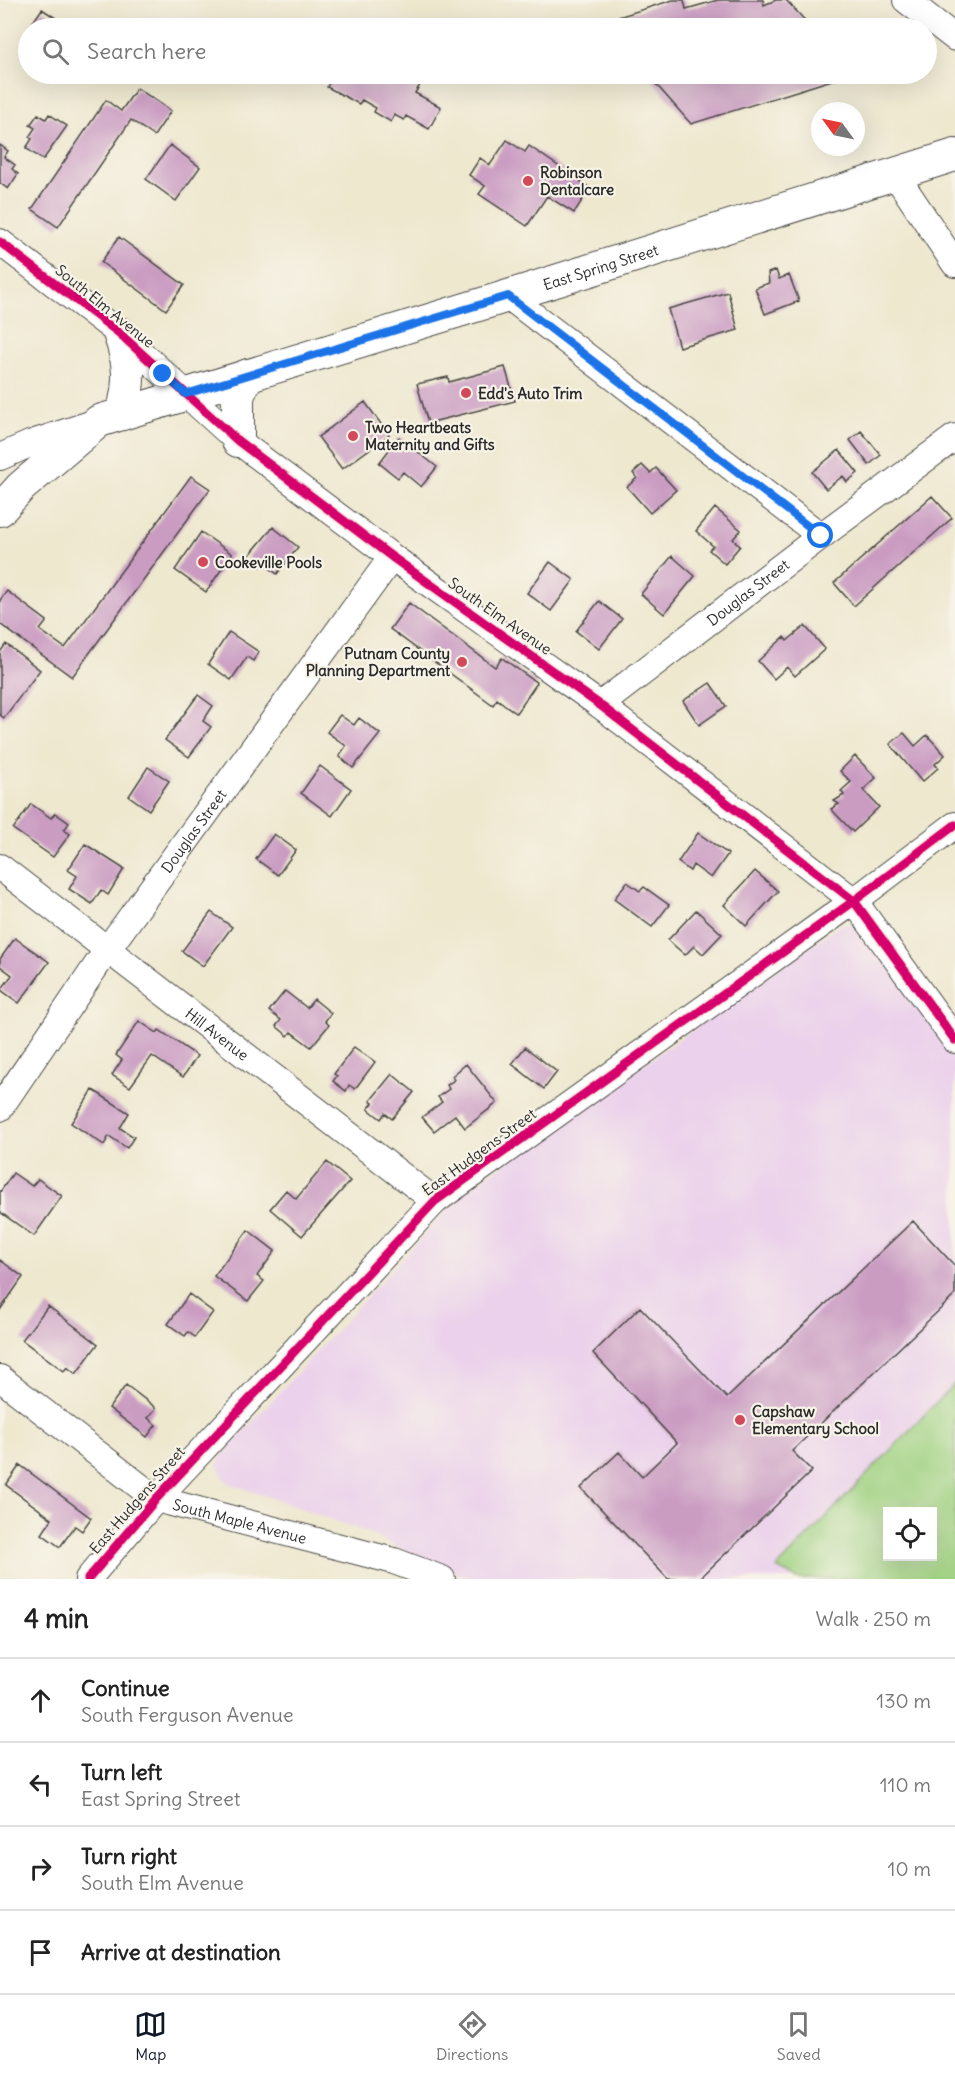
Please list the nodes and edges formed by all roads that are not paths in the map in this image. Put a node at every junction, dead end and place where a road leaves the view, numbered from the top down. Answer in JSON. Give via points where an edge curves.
{"nodes":[{"id":1,"x":906,"y":0,"type":"edge"},
{"id":2,"x":929,"y":18,"type":"edge"},
{"id":3,"x":937,"y":24,"type":"edge"},
{"id":4,"x":955,"y":38,"type":"edge"},
{"id":5,"x":955,"y":154,"type":"edge"},
{"id":6,"x":895,"y":174,"type":"junction"},
{"id":7,"x":0,"y":242,"type":"edge"},
{"id":8,"x":955,"y":264,"type":"edge"},
{"id":9,"x":508,"y":296,"type":"junction"},
{"id":10,"x":119,"y":333,"type":"junction"},
{"id":11,"x":248,"y":375,"type":"junction"},
{"id":12,"x":186,"y":394,"type":"junction"},
{"id":13,"x":110,"y":418,"type":"junction"},
{"id":14,"x":955,"y":437,"type":"edge"},
{"id":15,"x":238,"y":441,"type":"junction"},
{"id":16,"x":0,"y":457,"type":"edge"},
{"id":17,"x":0,"y":510,"type":"edge"},
{"id":18,"x":821,"y":536,"type":"junction"},
{"id":19,"x":392,"y":557,"type":"junction"},
{"id":20,"x":600,"y":705,"type":"junction"},
{"id":21,"x":955,"y":825,"type":"edge"},
{"id":22,"x":0,"y":867,"type":"edge"},
{"id":23,"x":854,"y":901,"type":"junction"},
{"id":24,"x":107,"y":950,"type":"junction"},
{"id":25,"x":955,"y":1040,"type":"edge"},
{"id":26,"x":0,"y":1108,"type":"edge"},
{"id":27,"x":435,"y":1201,"type":"junction"},
{"id":28,"x":0,"y":1378,"type":"edge"},
{"id":29,"x":156,"y":1499,"type":"junction"},
{"id":30,"x":88,"y":1579,"type":"edge"},
{"id":31,"x":442,"y":1579,"type":"edge"}],
"edges":[{"from":1,"to":2,"type":"street"},
{"from":3,"to":4,"type":"street"},
{"from":5,"to":6,"type":"main road","name":"East Spring Street"},
{"from":6,"to":8,"type":"street"},
{"from":6,"to":9,"type":"main road","name":"East Spring Street"},
{"from":7,"to":10,"type":"street","name":"South Elm Avenue"},
{"from":9,"to":11,"type":"main road","name":"East Spring Street"},
{"from":9,"to":18,"type":"street"},
{"from":10,"to":12,"type":"street","name":"South Elm Avenue"},
{"from":10,"to":13,"type":"main road","via":[[127,355],[129,380],[127,395]]},
{"from":11,"to":12,"type":"main road","name":"East Spring Street"},
{"from":11,"to":15,"type":"main road","via":[[238,396]]},
{"from":12,"to":13,"type":"main road","name":"East Spring Street"},
{"from":12,"to":15,"type":"street","name":"South Elm Avenue"},
{"from":13,"to":16,"type":"street"},
{"from":13,"to":17,"type":"main road","name":"East Spring Street","via":[[21,487]]},
{"from":14,"to":18,"type":"street","name":"Douglas Street"},
{"from":15,"to":19,"type":"street","name":"South Elm Avenue"},
{"from":18,"to":20,"type":"street","name":"Douglas Street"},
{"from":19,"to":20,"type":"street","name":"South Elm Avenue"},
{"from":19,"to":24,"type":"street","name":"Douglas Street"},
{"from":20,"to":23,"type":"street","name":"South Elm Avenue"},
{"from":21,"to":23,"type":"street","name":"East Hudgens Street"},
{"from":22,"to":24,"type":"street","name":"Hill Avenue"},
{"from":23,"to":25,"type":"street","name":"South Elm Avenue"},
{"from":23,"to":27,"type":"street","name":"East Hudgens Street"},
{"from":24,"to":26,"type":"street","name":"Douglas Street"},
{"from":24,"to":27,"type":"street","name":"Hill Avenue"},
{"from":27,"to":29,"type":"street","name":"East Hudgens Street"},
{"from":28,"to":29,"type":"street","name":"South Maple Avenue"},
{"from":29,"to":30,"type":"street","name":"East Hudgens Street"},
{"from":29,"to":31,"type":"street","name":"South Maple Avenue","via":[[394,1561]]}]}
